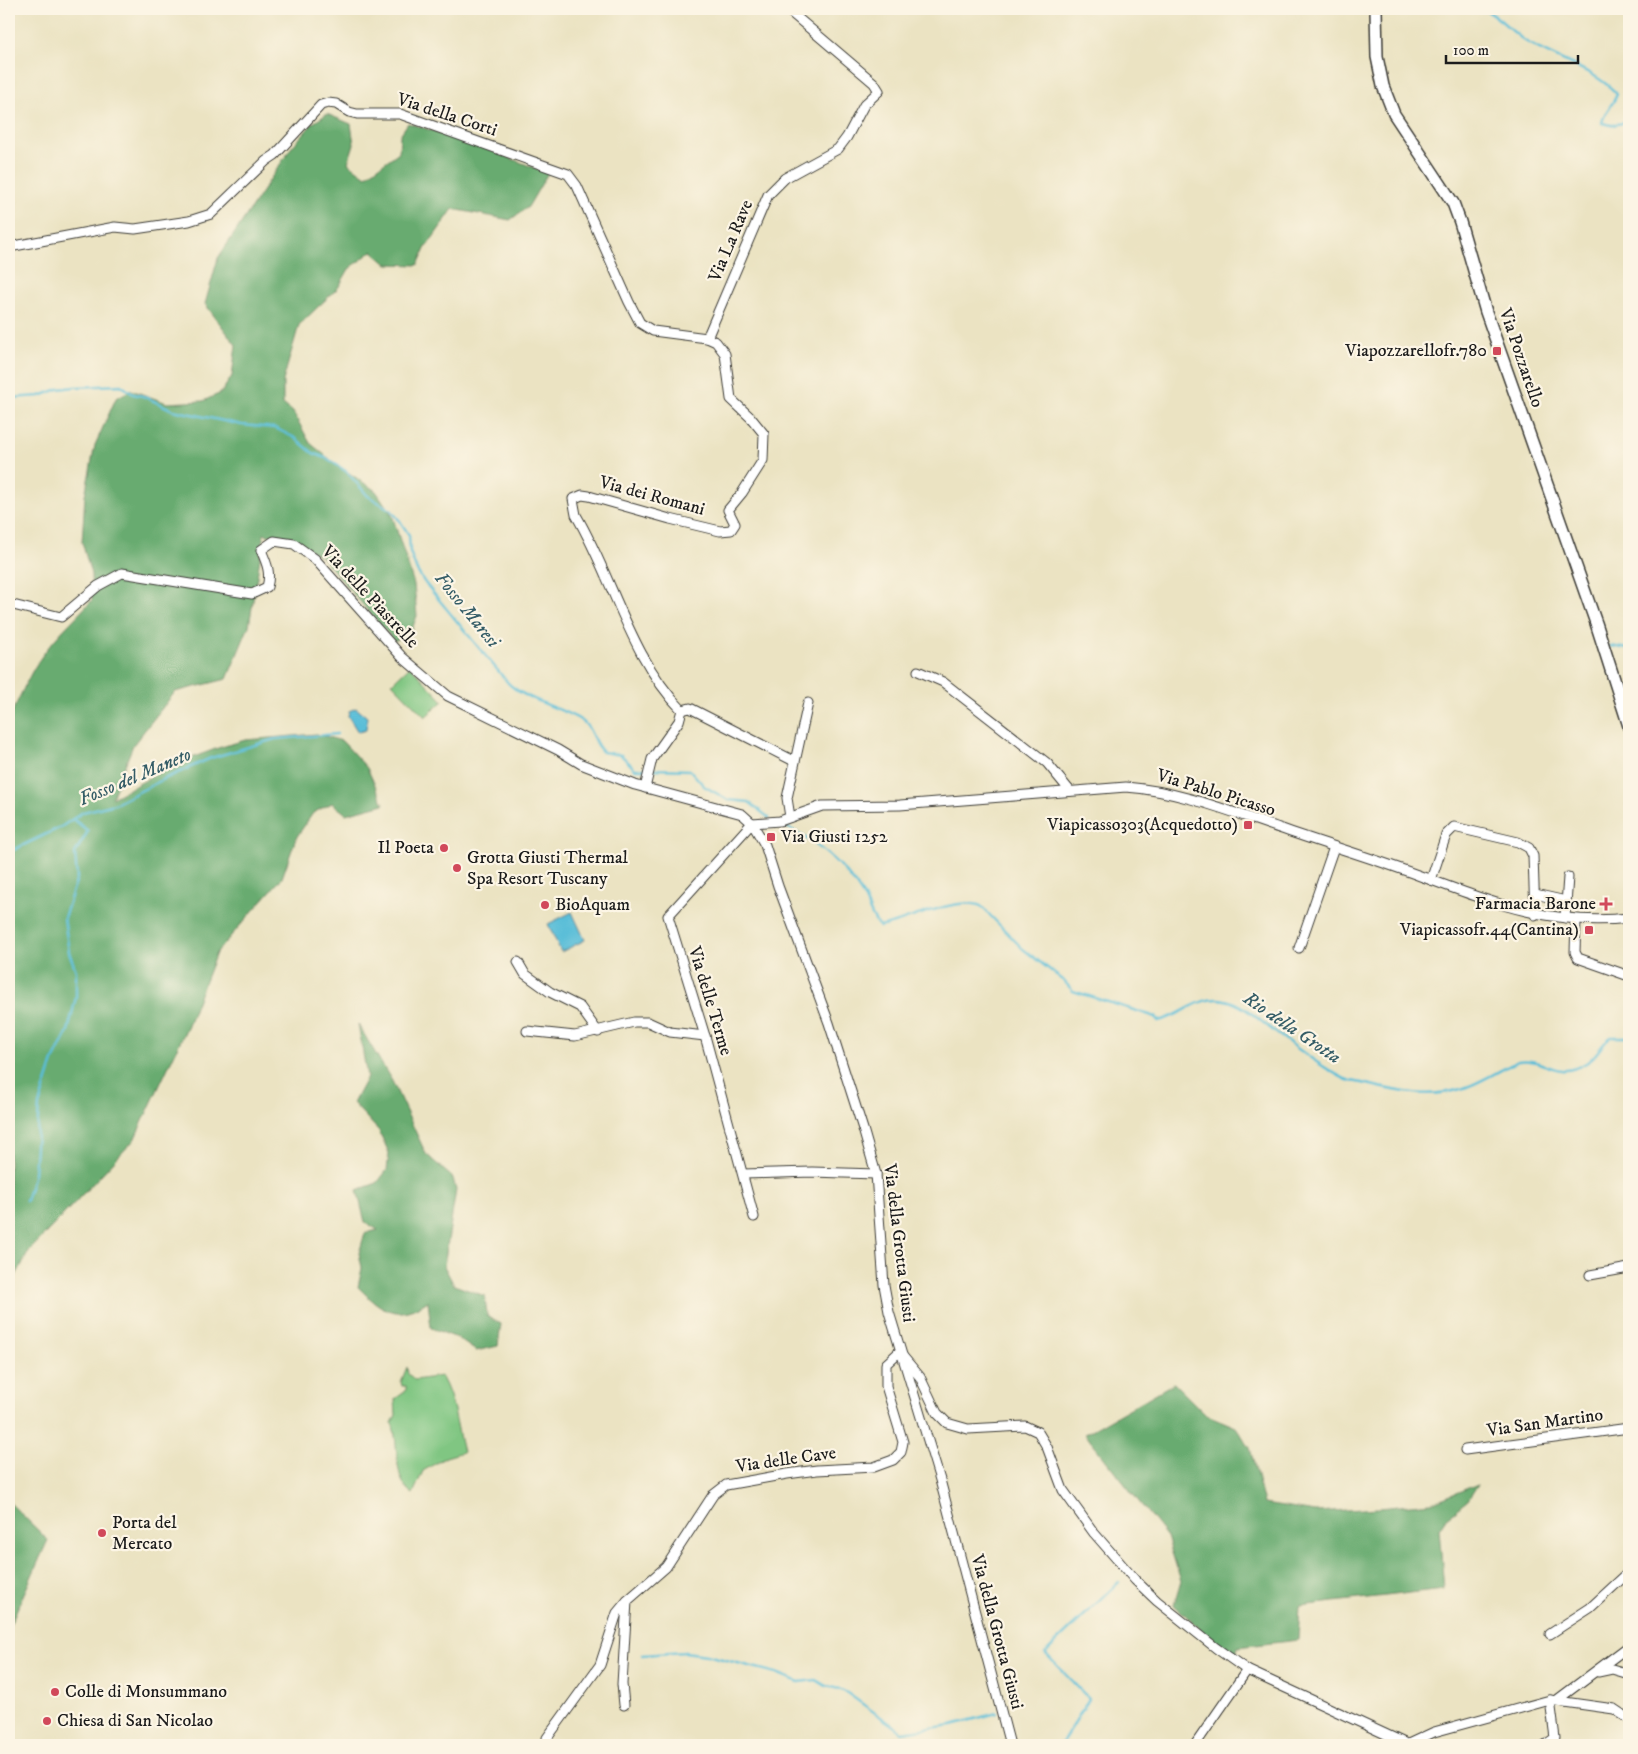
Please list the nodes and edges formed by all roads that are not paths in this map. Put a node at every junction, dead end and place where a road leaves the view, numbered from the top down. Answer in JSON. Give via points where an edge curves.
{"nodes":[{"id":1,"x":787,"y":9,"type":"edge"},
{"id":2,"x":1376,"y":9,"type":"edge"},
{"id":3,"x":9,"y":247,"type":"edge"},
{"id":4,"x":707,"y":338,"type":"junction"},
{"id":5,"x":9,"y":604,"type":"edge"},
{"id":6,"x":918,"y":671,"type":"dead end"},
{"id":7,"x":808,"y":703,"type":"dead end"},
{"id":8,"x":682,"y":710,"type":"junction"},
{"id":9,"x":1629,"y":726,"type":"edge"},
{"id":10,"x":794,"y":761,"type":"junction"},
{"id":11,"x":627,"y":782,"type":"joint"},
{"id":12,"x":645,"y":788,"type":"junction"},
{"id":13,"x":1070,"y":791,"type":"junction"},
{"id":14,"x":790,"y":817,"type":"junction"},
{"id":15,"x":752,"y":824,"type":"junction"},
{"id":16,"x":1334,"y":847,"type":"junction"},
{"id":17,"x":1568,"y":877,"type":"dead end"},
{"id":18,"x":1431,"y":880,"type":"junction"},
{"id":19,"x":1535,"y":894,"type":"junction"},
{"id":20,"x":1566,"y":901,"type":"junction"},
{"id":21,"x":1535,"y":915,"type":"junction"},
{"id":22,"x":1565,"y":918,"type":"junction"},
{"id":23,"x":1629,"y":918,"type":"edge"},
{"id":24,"x":1576,"y":920,"type":"junction"},
{"id":25,"x":1299,"y":948,"type":"dead end"},
{"id":26,"x":518,"y":962,"type":"dead end"},
{"id":27,"x":1629,"y":976,"type":"edge"},
{"id":28,"x":527,"y":1031,"type":"dead end"},
{"id":29,"x":598,"y":1032,"type":"junction"},
{"id":30,"x":705,"y":1036,"type":"junction"},
{"id":31,"x":743,"y":1174,"type":"junction"},
{"id":32,"x":876,"y":1174,"type":"junction"},
{"id":33,"x":754,"y":1217,"type":"dead end"},
{"id":34,"x":1629,"y":1268,"type":"edge"},
{"id":35,"x":1590,"y":1275,"type":"dead end"},
{"id":36,"x":899,"y":1352,"type":"junction"},
{"id":37,"x":1629,"y":1428,"type":"edge"},
{"id":38,"x":1465,"y":1450,"type":"dead end"},
{"id":39,"x":1629,"y":1572,"type":"edge"},
{"id":40,"x":627,"y":1601,"type":"junction"},
{"id":41,"x":1550,"y":1634,"type":"dead end"},
{"id":42,"x":1629,"y":1646,"type":"edge"},
{"id":43,"x":1247,"y":1670,"type":"junction"},
{"id":44,"x":1593,"y":1674,"type":"junction"},
{"id":45,"x":1629,"y":1674,"type":"edge"},
{"id":46,"x":1554,"y":1700,"type":"junction"},
{"id":47,"x":624,"y":1705,"type":"dead end"},
{"id":48,"x":1629,"y":1718,"type":"edge"},
{"id":49,"x":547,"y":1738,"type":"dead end"},
{"id":50,"x":1010,"y":1745,"type":"edge"},
{"id":51,"x":1195,"y":1745,"type":"edge"},
{"id":52,"x":1408,"y":1745,"type":"edge"},
{"id":53,"x":1545,"y":1745,"type":"edge"}],
"edges":[{"from":1,"to":4,"type":"street","name":"Via La Rave","via":[[874,83],[879,91],[864,104],[838,149],[785,178],[768,195]]},
{"from":2,"to":9,"type":"street","name":"Via Pozzarello","via":[[1377,57],[1383,86],[1394,114],[1453,203],[1486,312]]},
{"from":3,"to":4,"type":"street","name":"Via della Corti","via":[[115,227],[135,229],[189,221],[211,214],[275,155],[321,105],[336,104],[357,114],[400,114],[568,174],[577,186],[628,302],[643,326],[653,331]]},
{"from":4,"to":8,"type":"street","name":"Via dei Romani","via":[[716,342],[725,354],[731,399],[764,434],[763,460],[728,510],[734,519],[734,528],[720,531],[589,496],[576,496],[572,504],[637,644]]},
{"from":5,"to":11,"type":"street","name":"Via delle Piastrelle","via":[[61,617],[98,586],[122,573],[252,594],[267,587],[270,577],[261,550],[274,541],[294,544],[314,559],[402,657],[448,696],[581,764]]},
{"from":6,"to":13,"type":"street","via":[[943,682],[1047,763]]},
{"from":7,"to":10,"type":"street"},
{"from":8,"to":10,"type":"street","via":[[690,708]]},
{"from":8,"to":12,"type":"street","via":[[679,721],[652,759]]},
{"from":10,"to":14,"type":"street","via":[[788,798]]},
{"from":11,"to":12,"type":"street","name":"Via della Grotta Giusti"},
{"from":12,"to":15,"type":"street","name":"Via della Grotta Giusti","via":[[742,814]]},
{"from":13,"to":14,"type":"street","name":"Via Pablo Picasso","via":[[900,805],[822,806]]},
{"from":13,"to":16,"type":"street","name":"Via Pablo Picasso","via":[[1126,787],[1168,792]]},
{"from":14,"to":15,"type":"street","name":"Via Pablo Picasso"},
{"from":15,"to":30,"type":"street","name":"Via delle Terme","via":[[668,916]]},
{"from":15,"to":32,"type":"street","name":"Via della Grotta Giusti","via":[[765,844],[829,1023]]},
{"from":16,"to":18,"type":"street","name":"Via Pablo Picasso"},
{"from":16,"to":25,"type":"street"},
{"from":17,"to":20,"type":"street"},
{"from":18,"to":19,"type":"street","via":[[1446,835],[1458,827],[1518,842],[1529,848],[1534,862]]},
{"from":18,"to":21,"type":"street","name":"Via Pablo Picasso"},
{"from":19,"to":20,"type":"street"},
{"from":19,"to":21,"type":"street"},
{"from":20,"to":22,"type":"street"},
{"from":21,"to":22,"type":"street","name":"Via Pablo Picasso"},
{"from":22,"to":24,"type":"street","name":"Via Pablo Picasso"},
{"from":23,"to":24,"type":"street","name":"Via Pablo Picasso"},
{"from":24,"to":27,"type":"street","via":[[1578,958]]},
{"from":26,"to":29,"type":"street","via":[[525,974],[550,992],[580,1007]]},
{"from":28,"to":29,"type":"street","via":[[575,1036]]},
{"from":29,"to":30,"type":"street","via":[[634,1022],[648,1022],[670,1032]]},
{"from":30,"to":31,"type":"street","name":"Via delle Terme"},
{"from":31,"to":32,"type":"street"},
{"from":31,"to":33,"type":"street","name":"Via delle Terme"},
{"from":32,"to":36,"type":"street","name":"Via della Grotta Giusti","via":[[884,1285]]},
{"from":34,"to":35,"type":"street"},
{"from":36,"to":40,"type":"street","name":"Via delle Cave","via":[[889,1359],[885,1370],[886,1386],[903,1442],[901,1452],[894,1460],[874,1467],[817,1470],[726,1485],[713,1495],[666,1567]]},
{"from":36,"to":43,"type":"street","via":[[920,1377],[937,1413],[947,1423],[968,1430],[1025,1426],[1038,1432],[1063,1490],[1112,1555],[1157,1601]]},
{"from":36,"to":50,"type":"street","name":"Via della Grotta Giusti","via":[[940,1480]]},
{"from":37,"to":38,"type":"street","name":"Via San Martino"},
{"from":39,"to":41,"type":"street","via":[[1590,1608]]},
{"from":40,"to":47,"type":"street","via":[[622,1676]]},
{"from":40,"to":49,"type":"street","name":"Via delle Cave","via":[[618,1614],[592,1679]]},
{"from":42,"to":44,"type":"street"},
{"from":43,"to":51,"type":"street"},
{"from":43,"to":52,"type":"street"},
{"from":44,"to":45,"type":"street","via":[[1612,1670]]},
{"from":44,"to":46,"type":"street"},
{"from":46,"to":48,"type":"street","via":[[1614,1709]]},
{"from":46,"to":52,"type":"street","via":[[1434,1732]]},
{"from":46,"to":53,"type":"street","via":[[1555,1738]]}]}
